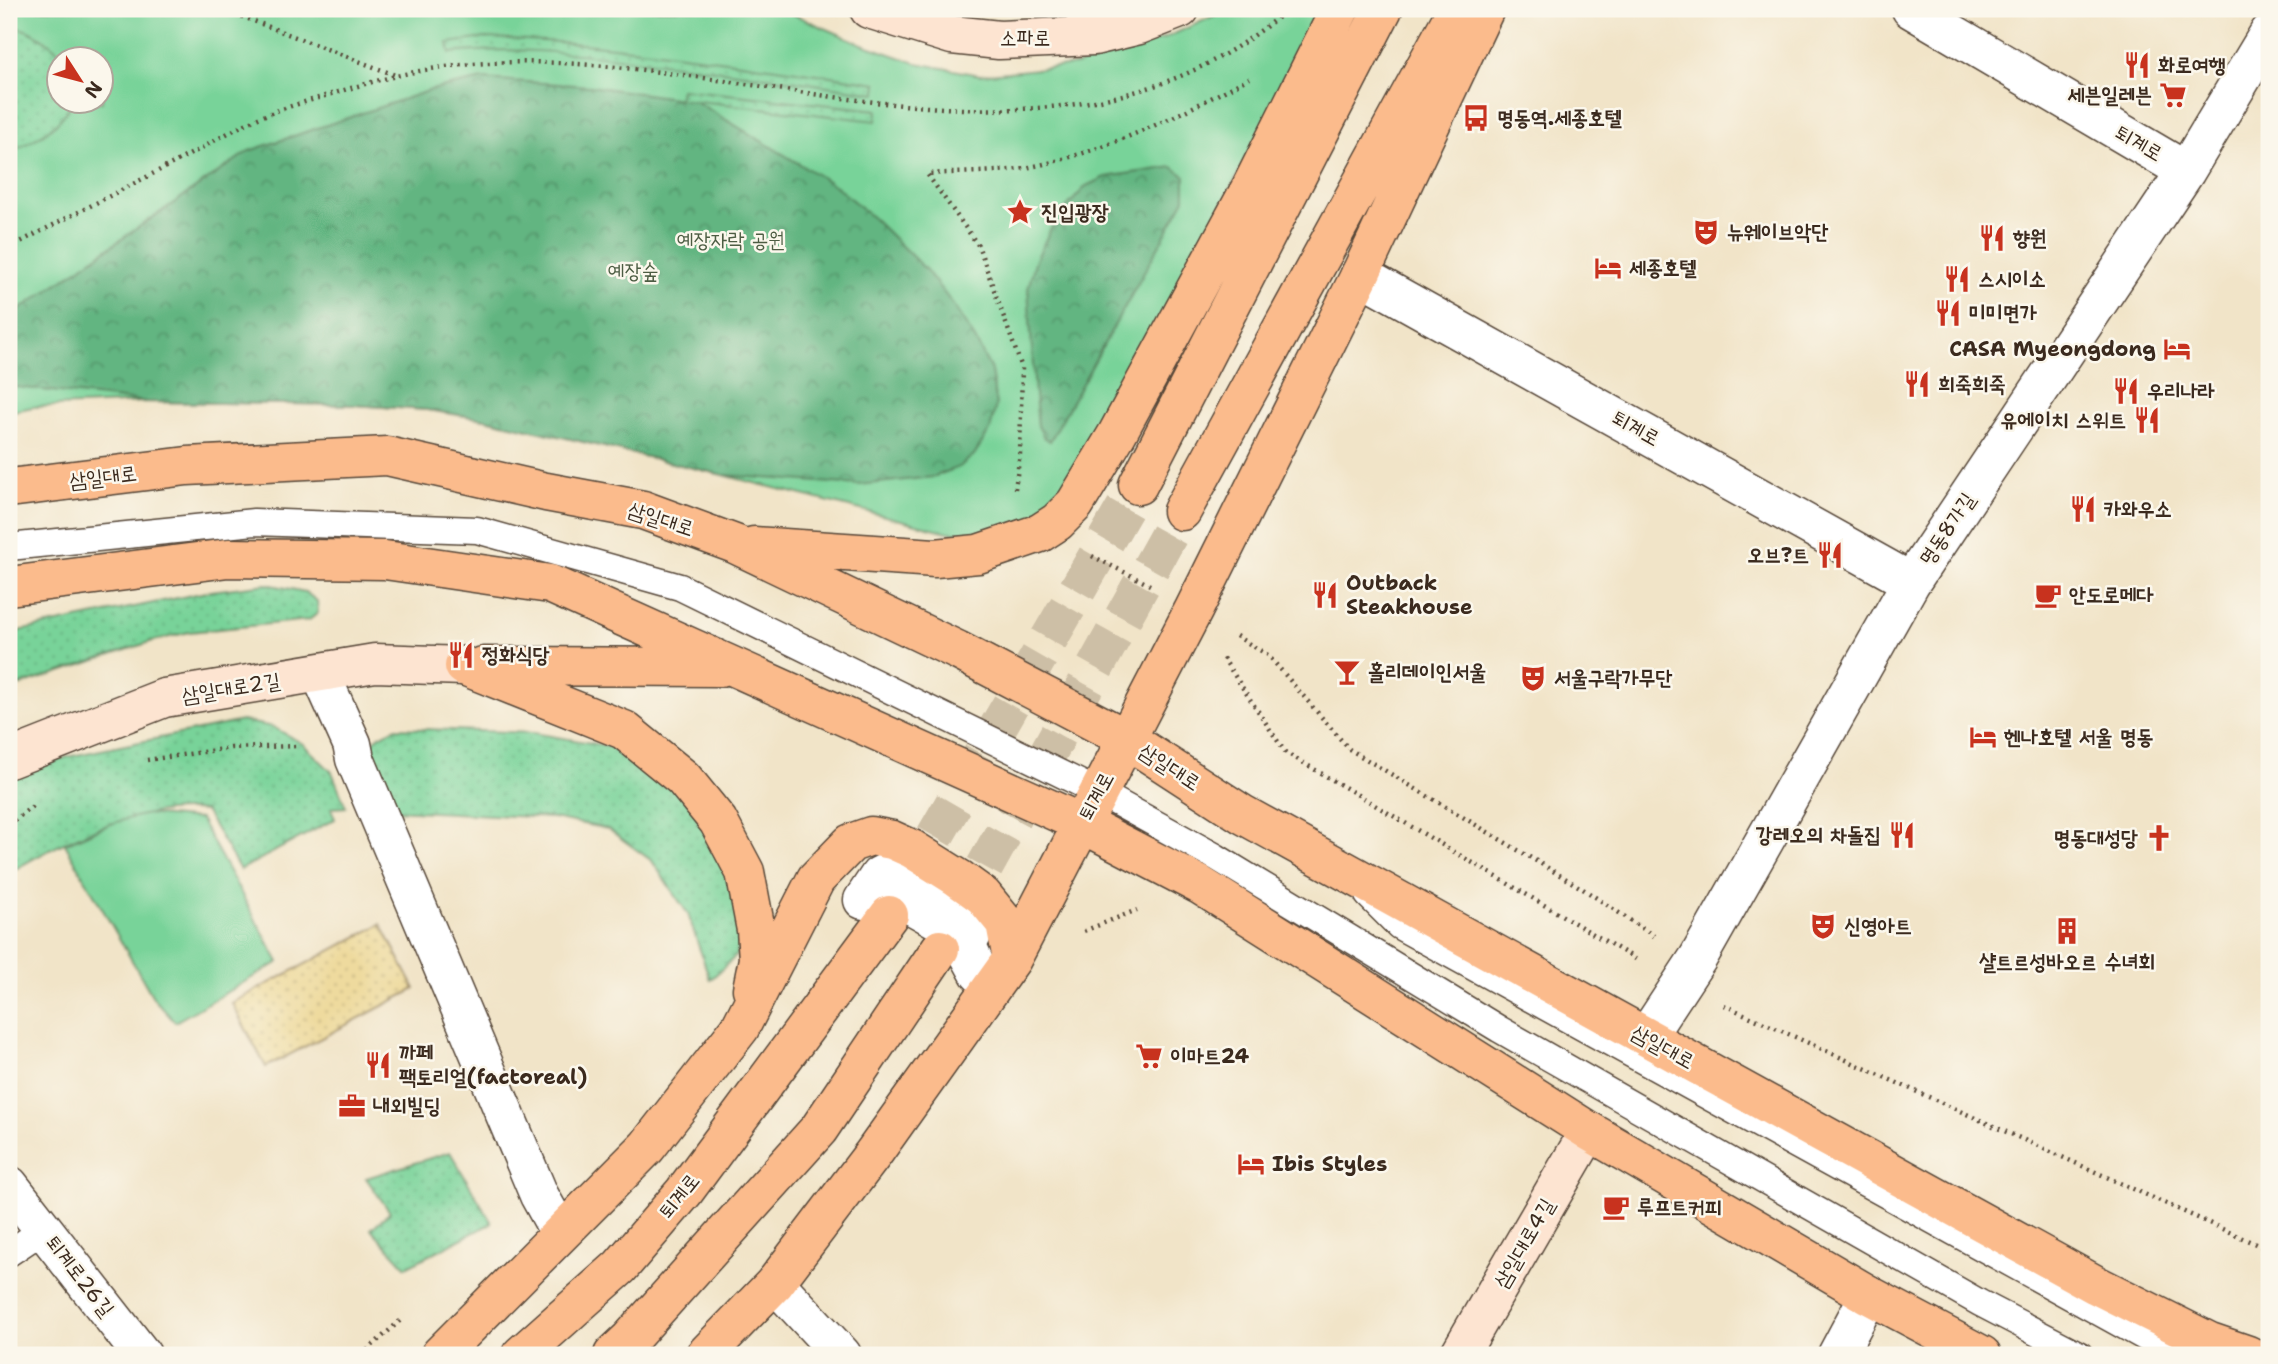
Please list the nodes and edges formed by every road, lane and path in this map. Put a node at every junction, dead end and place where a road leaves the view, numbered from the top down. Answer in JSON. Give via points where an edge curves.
{"nodes":[{"id":1,"x":222,"y":9,"type":"edge"},
{"id":2,"x":1180,"y":9,"type":"edge"},
{"id":3,"x":1340,"y":9,"type":"edge"},
{"id":4,"x":1383,"y":9,"type":"edge"},
{"id":5,"x":1457,"y":9,"type":"edge"},
{"id":6,"x":1485,"y":9,"type":"edge"},
{"id":7,"x":1910,"y":9,"type":"edge"},
{"id":8,"x":892,"y":12,"type":"edge"},
{"id":9,"x":2269,"y":33,"type":"edge"},
{"id":10,"x":395,"y":75,"type":"junction"},
{"id":11,"x":1253,"y":76,"type":"dead end"},
{"id":12,"x":877,"y":101,"type":"dead end"},
{"id":13,"x":2186,"y":171,"type":"junction"},
{"id":14,"x":9,"y":248,"type":"edge"},
{"id":15,"x":1360,"y":275,"type":"junction"},
{"id":16,"x":1138,"y":485,"type":"tunnel mouth"},
{"id":17,"x":9,"y":488,"type":"edge"},
{"id":18,"x":1017,"y":496,"type":"dead end"},
{"id":19,"x":1182,"y":511,"type":"tunnel mouth"},
{"id":20,"x":735,"y":544,"type":"junction"},
{"id":21,"x":9,"y":547,"type":"edge"},
{"id":22,"x":1091,"y":556,"type":"dead end"},
{"id":23,"x":1911,"y":582,"type":"junction"},
{"id":24,"x":9,"y":586,"type":"edge"},
{"id":25,"x":1194,"y":609,"type":"junction"},
{"id":26,"x":464,"y":666,"type":"junction"},
{"id":27,"x":736,"y":667,"type":"junction"},
{"id":28,"x":320,"y":673,"type":"junction"},
{"id":29,"x":1125,"y":738,"type":"junction"},
{"id":30,"x":353,"y":752,"type":"junction"},
{"id":31,"x":1284,"y":752,"type":"dead end"},
{"id":32,"x":9,"y":759,"type":"edge"},
{"id":33,"x":142,"y":761,"type":"dead end"},
{"id":34,"x":47,"y":799,"type":"dead end"},
{"id":35,"x":1090,"y":807,"type":"junction"},
{"id":36,"x":9,"y":825,"type":"edge"},
{"id":37,"x":1343,"y":869,"type":"junction"},
{"id":38,"x":890,"y":915,"type":"tunnel mouth"},
{"id":39,"x":940,"y":949,"type":"tunnel mouth"},
{"id":40,"x":1012,"y":958,"type":"junction"},
{"id":41,"x":1690,"y":972,"type":"junction"},
{"id":42,"x":740,"y":1028,"type":"junction"},
{"id":43,"x":1646,"y":1037,"type":"junction"},
{"id":44,"x":1589,"y":1131,"type":"junction"},
{"id":45,"x":9,"y":1185,"type":"edge"},
{"id":46,"x":43,"y":1230,"type":"junction"},
{"id":47,"x":560,"y":1233,"type":"junction"},
{"id":48,"x":2269,"y":1250,"type":"edge"},
{"id":49,"x":9,"y":1253,"type":"edge"},
{"id":50,"x":775,"y":1283,"type":"junction"},
{"id":51,"x":1869,"y":1295,"type":"junction"},
{"id":52,"x":142,"y":1355,"type":"edge"},
{"id":53,"x":440,"y":1355,"type":"edge"},
{"id":54,"x":522,"y":1355,"type":"edge"},
{"id":55,"x":612,"y":1355,"type":"edge"},
{"id":56,"x":705,"y":1355,"type":"edge"},
{"id":57,"x":842,"y":1355,"type":"edge"},
{"id":58,"x":1459,"y":1355,"type":"edge"},
{"id":59,"x":1837,"y":1355,"type":"edge"},
{"id":60,"x":1982,"y":1355,"type":"edge"},
{"id":61,"x":2080,"y":1355,"type":"edge"},
{"id":62,"x":2177,"y":1355,"type":"edge"},
{"id":63,"x":2248,"y":1355,"type":"edge"}],
"edges":[{"from":1,"to":10,"type":"path"},
{"from":2,"to":8,"type":"street","name":"소파로","via":[[1094,36],[999,40],[952,35]]},
{"from":3,"to":20,"type":"main road","via":[[1251,187],[1117,434],[1057,523],[978,554],[935,558]]},
{"from":4,"to":16,"type":"main road"},
{"from":5,"to":19,"type":"main road"},
{"from":6,"to":15,"type":"main road","name":"퇴계로"},
{"from":7,"to":13,"type":"street","name":"퇴계로"},
{"from":9,"to":13,"type":"street","name":"명동8가길"},
{"from":10,"to":12,"type":"path","via":[[448,66],[527,62],[679,74]]},
{"from":10,"to":14,"type":"path","via":[[268,114]]},
{"from":11,"to":18,"type":"path","via":[[1156,124],[1092,149],[1033,166],[927,174],[978,245],[1022,368],[1020,454],[1013,485]]},
{"from":13,"to":23,"type":"street","name":"명동8가길"},
{"from":15,"to":23,"type":"street","name":"퇴계로"},
{"from":15,"to":25,"type":"main road","name":"퇴계로"},
{"from":17,"to":20,"type":"main road","name":"삼일대로","via":[[187,466],[387,456],[643,510]]},
{"from":20,"to":29,"type":"main road","name":"삼일대로","via":[[957,650]]},
{"from":21,"to":35,"type":"lane","via":[[254,522],[477,530],[680,587]]},
{"from":22,"to":25,"type":"path"},
{"from":23,"to":41,"type":"street","name":"명동8가길"},
{"from":24,"to":27,"type":"main road","via":[[228,558],[385,560],[550,584]]},
{"from":25,"to":29,"type":"main road","name":"퇴계로"},
{"from":25,"to":41,"type":"path","via":[[1268,655],[1349,749],[1583,889],[1682,955]]},
{"from":26,"to":27,"type":"main road"},
{"from":26,"to":28,"type":"street","name":"삼일대로2길","via":[[375,663]]},
{"from":26,"to":42,"type":"main road","via":[[624,730],[683,778],[718,821],[745,872],[756,930],[755,981]]},
{"from":27,"to":35,"type":"main road"},
{"from":28,"to":30,"type":"street"},
{"from":28,"to":32,"type":"street","name":"삼일대로2길","via":[[164,698]]},
{"from":29,"to":35,"type":"main road","name":"퇴계로"},
{"from":29,"to":37,"type":"main road","name":"삼일대로","via":[[1242,814]]},
{"from":30,"to":33,"type":"path","via":[[231,748]]},
{"from":30,"to":47,"type":"street","via":[[539,1195]]},
{"from":31,"to":41,"type":"path"},
{"from":34,"to":36,"type":"path"},
{"from":35,"to":40,"type":"main road","name":"퇴계로"},
{"from":35,"to":44,"type":"main road","via":[[1200,886]]},
{"from":35,"to":61,"type":"lane","via":[[1251,877],[1499,1029],[1980,1303]]},
{"from":37,"to":43,"type":"main road","name":"삼일대로"},
{"from":37,"to":62,"type":"lane","via":[[1399,926]]},
{"from":38,"to":54,"type":"main road","name":"퇴계로","via":[[684,1192],[620,1267]]},
{"from":39,"to":55,"type":"main road","via":[[819,1129]]},
{"from":40,"to":42,"type":"main road","via":[[1005,923],[983,896],[912,849],[871,836],[851,843],[816,879]]},
{"from":40,"to":50,"type":"main road","name":"퇴계로"},
{"from":41,"to":43,"type":"street","name":"명동8가길"},
{"from":41,"to":48,"type":"path"},
{"from":42,"to":47,"type":"main road","via":[[647,1147]]},
{"from":43,"to":63,"type":"main road","name":"삼일대로","via":[[2096,1285],[2210,1342]]},
{"from":44,"to":51,"type":"main road"},
{"from":44,"to":58,"type":"street","name":"삼일대로4길"},
{"from":45,"to":46,"type":"street","name":"퇴계로26길"},
{"from":46,"to":49,"type":"lane","name":"퇴계로26길"},
{"from":46,"to":52,"type":"street","name":"퇴계로26길"},
{"from":47,"to":53,"type":"main road"},
{"from":50,"to":56,"type":"main road","name":"퇴계로"},
{"from":50,"to":57,"type":"street"},
{"from":51,"to":59,"type":"street"},
{"from":51,"to":60,"type":"main road"}]}
